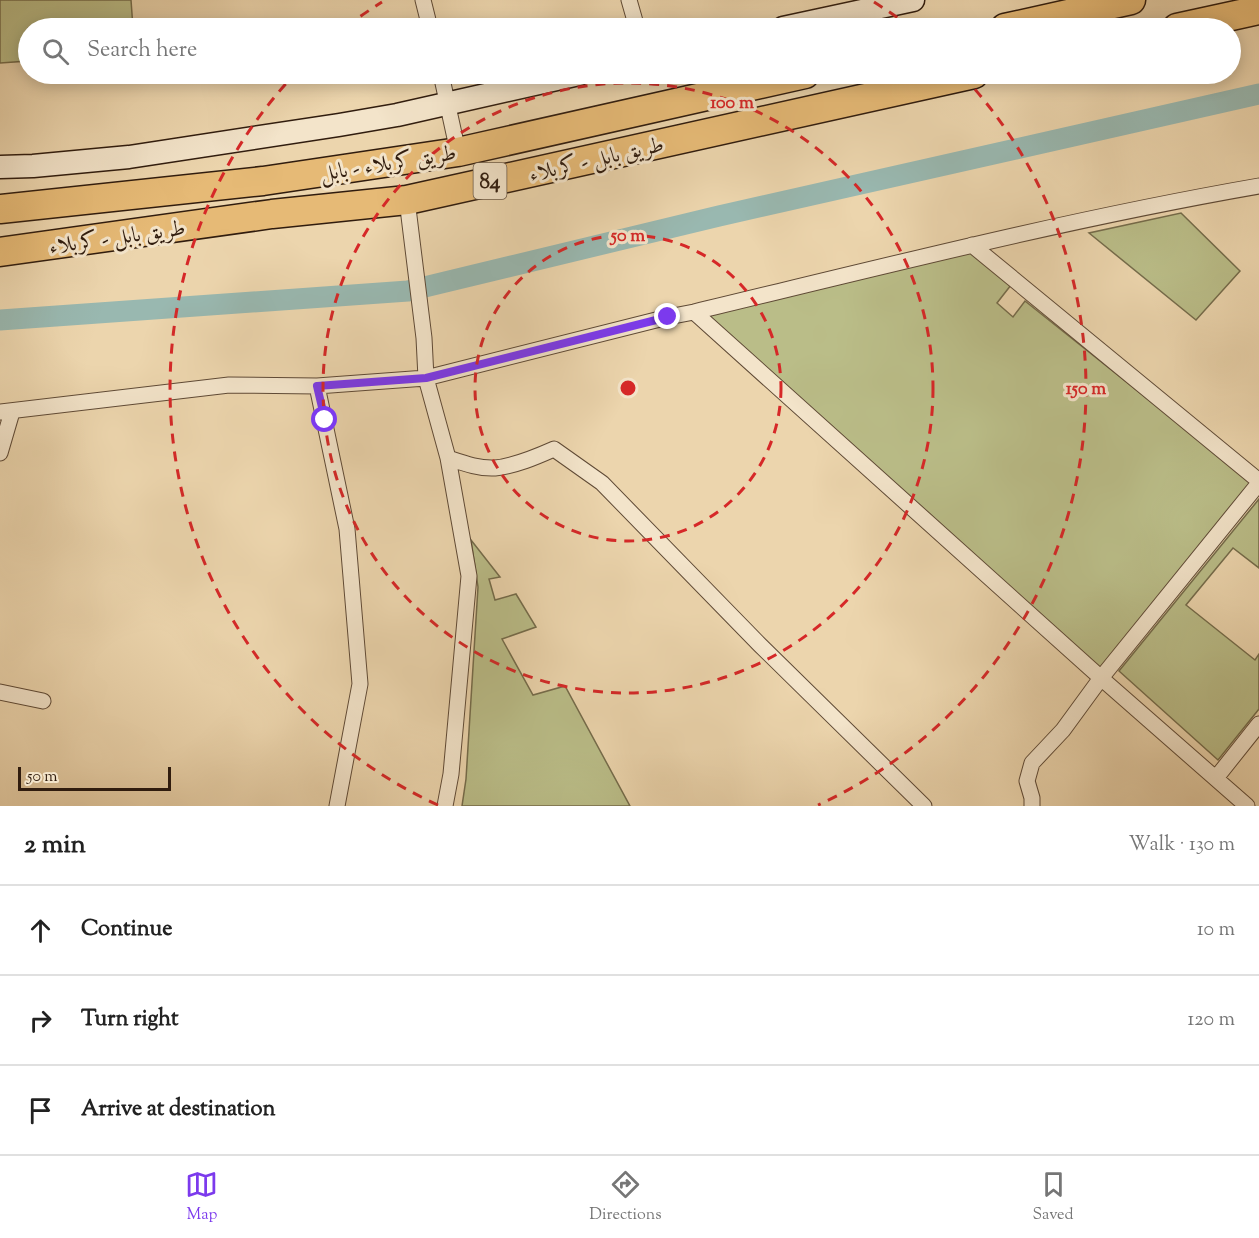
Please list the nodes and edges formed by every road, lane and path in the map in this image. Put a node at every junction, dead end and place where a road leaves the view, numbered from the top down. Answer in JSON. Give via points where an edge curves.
{"nodes":[{"id":1,"x":423,"y":0,"type":"edge"},
{"id":2,"x":629,"y":0,"type":"edge"},
{"id":3,"x":914,"y":0,"type":"edge"},
{"id":4,"x":1131,"y":0,"type":"edge"},
{"id":5,"x":1259,"y":10,"type":"edge"},
{"id":6,"x":428,"y":18,"type":"edge"},
{"id":7,"x":634,"y":18,"type":"edge"},
{"id":8,"x":830,"y":18,"type":"edge"},
{"id":9,"x":1050,"y":18,"type":"edge"},
{"id":10,"x":1223,"y":18,"type":"edge"},
{"id":11,"x":443,"y":84,"type":"edge"},
{"id":12,"x":534,"y":84,"type":"edge"},
{"id":13,"x":761,"y":84,"type":"edge"},
{"id":14,"x":930,"y":84,"type":"edge"},
{"id":15,"x":448,"y":103,"type":"junction"},
{"id":16,"x":458,"y":152,"type":"junction"},
{"id":17,"x":0,"y":167,"type":"edge"},
{"id":18,"x":1259,"y":186,"type":"edge"},
{"id":19,"x":407,"y":200,"type":"junction"},
{"id":20,"x":0,"y":209,"type":"edge"},
{"id":21,"x":972,"y":245,"type":"junction"},
{"id":22,"x":0,"y":252,"type":"edge"},
{"id":23,"x":694,"y":312,"type":"junction"},
{"id":24,"x":426,"y":378,"type":"junction"},
{"id":25,"x":317,"y":386,"type":"junction"},
{"id":26,"x":6,"y":412,"type":"edge"},
{"id":27,"x":0,"y":453,"type":"edge"},
{"id":28,"x":448,"y":458,"type":"junction"},
{"id":29,"x":1259,"y":482,"type":"edge"},
{"id":30,"x":1101,"y":678,"type":"junction"},
{"id":31,"x":0,"y":692,"type":"edge"},
{"id":32,"x":43,"y":701,"type":"dead end"},
{"id":33,"x":1259,"y":724,"type":"edge"},
{"id":34,"x":1216,"y":778,"type":"junction"},
{"id":35,"x":338,"y":806,"type":"edge"},
{"id":36,"x":446,"y":806,"type":"edge"},
{"id":37,"x":924,"y":806,"type":"edge"},
{"id":38,"x":1032,"y":806,"type":"edge"},
{"id":39,"x":1247,"y":806,"type":"edge"}],
"edges":[{"from":1,"to":6,"type":"street"},
{"from":2,"to":7,"type":"street"},
{"from":3,"to":8,"type":"street"},
{"from":4,"to":9,"type":"highway"},
{"from":5,"to":10,"type":"highway"},
{"from":11,"to":15,"type":"street"},
{"from":12,"to":15,"type":"street"},
{"from":13,"to":16,"type":"highway","name":"طريق كربلاء - بابل","number":"84"},
{"from":14,"to":19,"type":"highway","name":"طريق بابل - كربلاء","number":"84"},
{"from":15,"to":16,"type":"street"},
{"from":15,"to":17,"type":"street","via":[[339,125],[129,157]]},
{"from":16,"to":20,"type":"highway","name":"طريق كربلاء - بابل","number":"84","via":[[263,181]]},
{"from":18,"to":21,"type":"street"},
{"from":19,"to":22,"type":"highway","name":"طريق بابل - كربلاء","number":"84","via":[[272,214]]},
{"from":19,"to":24,"type":"street"},
{"from":21,"to":23,"type":"street"},
{"from":21,"to":29,"type":"street"},
{"from":23,"to":24,"type":"street"},
{"from":23,"to":30,"type":"street"},
{"from":24,"to":25,"type":"street"},
{"from":24,"to":28,"type":"street"},
{"from":25,"to":26,"type":"street","via":[[229,385]]},
{"from":25,"to":35,"type":"street","via":[[347,529],[360,684]]},
{"from":26,"to":27,"type":"street"},
{"from":28,"to":36,"type":"street","via":[[469,576]]},
{"from":28,"to":37,"type":"street","via":[[495,468],[554,449],[602,483],[759,645]]},
{"from":29,"to":30,"type":"street"},
{"from":30,"to":34,"type":"street"},
{"from":30,"to":38,"type":"street","via":[[1063,730],[1032,763],[1027,781]]},
{"from":31,"to":32,"type":"street"},
{"from":33,"to":34,"type":"street"},
{"from":34,"to":39,"type":"street"}]}
